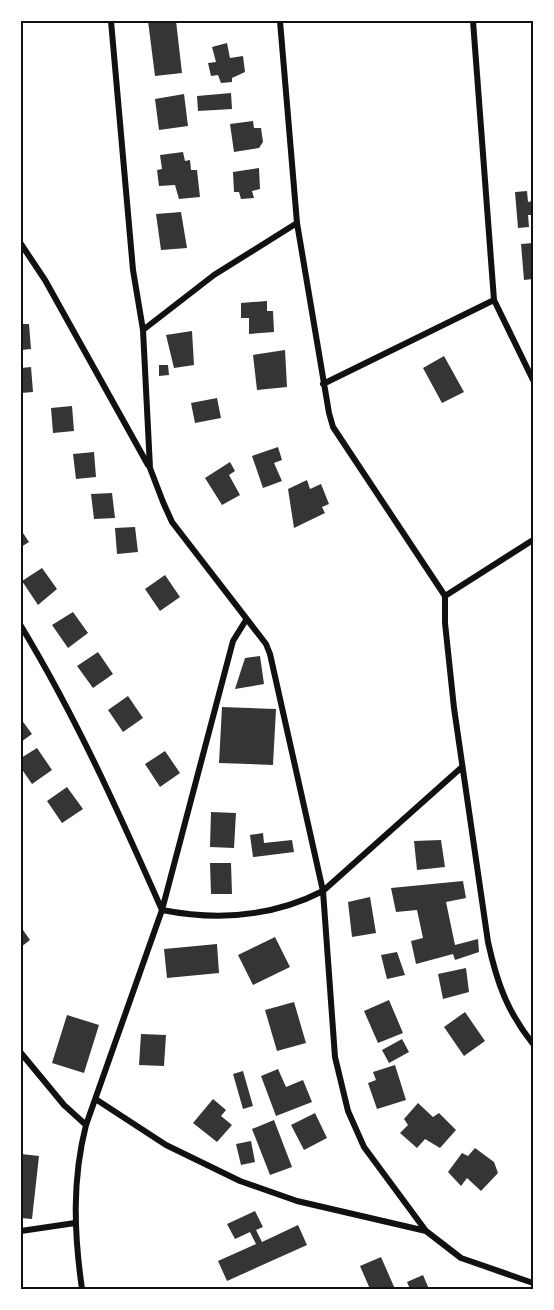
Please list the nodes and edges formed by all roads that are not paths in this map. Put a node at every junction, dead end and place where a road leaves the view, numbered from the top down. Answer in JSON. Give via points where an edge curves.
{"nodes":[{"id":1,"x":111,"y":21,"type":"edge"},
{"id":2,"x":280,"y":21,"type":"edge"},
{"id":3,"x":473,"y":21,"type":"edge"},
{"id":4,"x":297,"y":223,"type":"junction"},
{"id":5,"x":21,"y":244,"type":"edge"},
{"id":6,"x":494,"y":300,"type":"junction"},
{"id":7,"x":143,"y":330,"type":"junction"},
{"id":8,"x":533,"y":380,"type":"edge"},
{"id":9,"x":323,"y":384,"type":"junction"},
{"id":10,"x":150,"y":468,"type":"junction"},
{"id":11,"x":533,"y":540,"type":"edge"},
{"id":12,"x":445,"y":596,"type":"junction"},
{"id":13,"x":246,"y":620,"type":"junction"},
{"id":14,"x":21,"y":626,"type":"edge"},
{"id":15,"x":462,"y":767,"type":"junction"},
{"id":16,"x":323,"y":891,"type":"junction"},
{"id":17,"x":162,"y":910,"type":"junction"},
{"id":18,"x":533,"y":1044,"type":"edge"},
{"id":19,"x":21,"y":1053,"type":"edge"},
{"id":20,"x":97,"y":1100,"type":"junction"},
{"id":21,"x":86,"y":1125,"type":"junction"},
{"id":22,"x":75,"y":1223,"type":"junction"},
{"id":23,"x":21,"y":1231,"type":"edge"},
{"id":24,"x":426,"y":1231,"type":"junction"},
{"id":25,"x":533,"y":1283,"type":"edge"},
{"id":26,"x":82,"y":1289,"type":"edge"}],
"edges":[{"from":1,"to":7,"type":"street","via":[[133,270]]},
{"from":2,"to":4,"type":"street"},
{"from":3,"to":6,"type":"street"},
{"from":4,"to":7,"type":"street","via":[[214,275]]},
{"from":4,"to":9,"type":"street"},
{"from":5,"to":10,"type":"street"},
{"from":6,"to":8,"type":"street"},
{"from":6,"to":9,"type":"street"},
{"from":7,"to":10,"type":"street"},
{"from":9,"to":12,"type":"street","via":[[333,427]]},
{"from":10,"to":13,"type":"street","via":[[172,522]]},
{"from":11,"to":12,"type":"street"},
{"from":12,"to":15,"type":"street"},
{"from":13,"to":16,"type":"street","via":[[270,654]]},
{"from":13,"to":17,"type":"street","via":[[233,641]]},
{"from":14,"to":17,"type":"street","via":[[52,676],[103,778]]},
{"from":15,"to":16,"type":"street"},
{"from":15,"to":18,"type":"street","via":[[496,979],[513,1019]]},
{"from":16,"to":17,"type":"street","via":[[296,904],[265,912],[197,917]]},
{"from":16,"to":24,"type":"street","via":[[335,1057],[348,1111],[364,1147]]},
{"from":17,"to":20,"type":"street"},
{"from":19,"to":21,"type":"street"},
{"from":20,"to":21,"type":"street"},
{"from":20,"to":24,"type":"street","via":[[166,1145],[240,1181],[297,1201]]},
{"from":21,"to":22,"type":"street","via":[[79,1153]]},
{"from":22,"to":23,"type":"street"},
{"from":22,"to":26,"type":"street"},
{"from":24,"to":25,"type":"street","via":[[460,1258]]}]}
